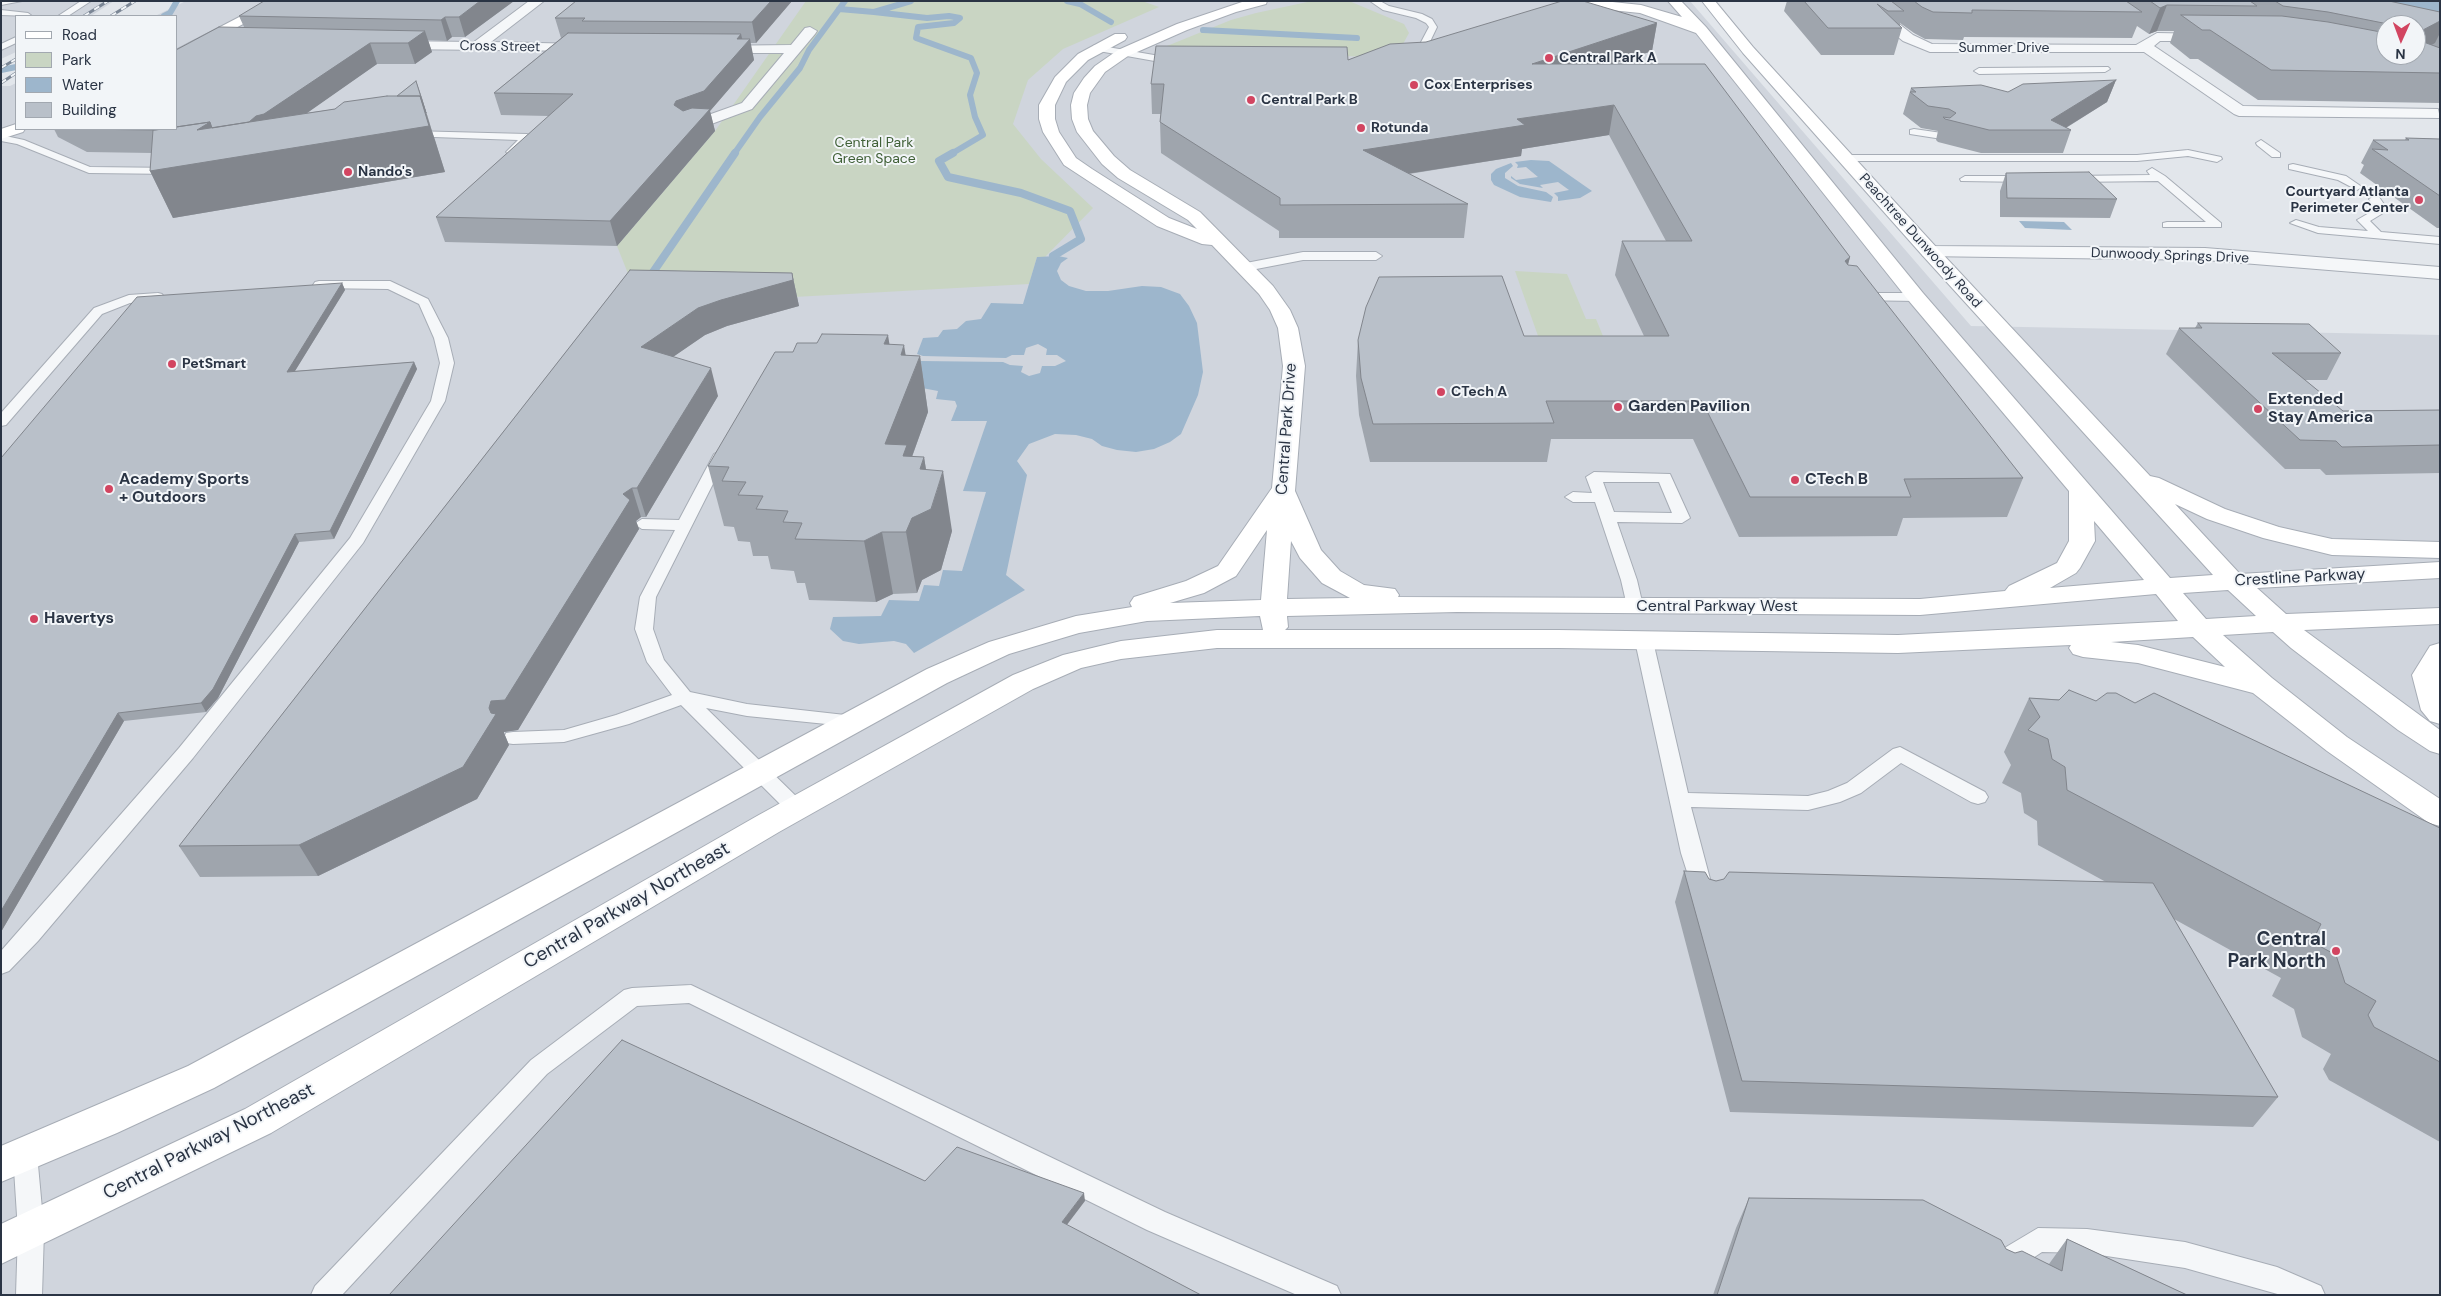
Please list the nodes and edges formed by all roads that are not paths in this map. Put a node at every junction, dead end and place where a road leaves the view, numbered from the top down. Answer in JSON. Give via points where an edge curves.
{"nodes":[{"id":1,"x":18,"y":1,"type":"edge"},
{"id":2,"x":87,"y":1,"type":"edge"},
{"id":3,"x":280,"y":1,"type":"edge"},
{"id":4,"x":538,"y":1,"type":"edge"},
{"id":5,"x":1220,"y":1,"type":"edge"},
{"id":6,"x":1262,"y":1,"type":"edge"},
{"id":7,"x":1374,"y":1,"type":"edge"},
{"id":8,"x":1562,"y":1,"type":"edge"},
{"id":9,"x":1566,"y":1,"type":"edge"},
{"id":10,"x":1708,"y":1,"type":"edge"},
{"id":11,"x":1895,"y":1,"type":"edge"},
{"id":12,"x":1901,"y":1,"type":"edge"},
{"id":13,"x":1676,"y":2,"type":"edge"},
{"id":14,"x":1,"y":3,"type":"edge"},
{"id":15,"x":1,"y":12,"type":"edge"},
{"id":16,"x":21,"y":15,"type":"edge"},
{"id":17,"x":64,"y":15,"type":"edge"},
{"id":18,"x":1880,"y":15,"type":"junction"},
{"id":19,"x":1701,"y":30,"type":"junction"},
{"id":20,"x":810,"y":31,"type":"dead end"},
{"id":21,"x":2135,"y":32,"type":"edge"},
{"id":22,"x":551,"y":36,"type":"dead end"},
{"id":23,"x":2222,"y":38,"type":"edge"},
{"id":24,"x":15,"y":40,"type":"edge"},
{"id":25,"x":2089,"y":40,"type":"edge"},
{"id":26,"x":206,"y":41,"type":"junction"},
{"id":27,"x":234,"y":42,"type":"edge"},
{"id":28,"x":379,"y":45,"type":"edge"},
{"id":29,"x":2145,"y":46,"type":"junction"},
{"id":30,"x":1,"y":47,"type":"edge"},
{"id":31,"x":476,"y":47,"type":"junction"},
{"id":32,"x":537,"y":48,"type":"junction"},
{"id":33,"x":596,"y":48,"type":"edge"},
{"id":34,"x":1096,"y":48,"type":"junction"},
{"id":35,"x":695,"y":49,"type":"edge"},
{"id":36,"x":794,"y":49,"type":"junction"},
{"id":37,"x":2103,"y":49,"type":"junction"},
{"id":38,"x":1123,"y":54,"type":"junction"},
{"id":39,"x":178,"y":55,"type":"edge"},
{"id":40,"x":1403,"y":58,"type":"edge"},
{"id":41,"x":1185,"y":62,"type":"edge"},
{"id":42,"x":2105,"y":69,"type":"dead end"},
{"id":43,"x":1979,"y":71,"type":"dead end"},
{"id":44,"x":15,"y":114,"type":"edge"},
{"id":45,"x":2438,"y":114,"type":"edge"},
{"id":46,"x":1,"y":119,"type":"edge"},
{"id":47,"x":689,"y":127,"type":"edge"},
{"id":48,"x":15,"y":130,"type":"edge"},
{"id":49,"x":1914,"y":132,"type":"dead end"},
{"id":50,"x":1,"y":136,"type":"edge"},
{"id":51,"x":395,"y":136,"type":"edge"},
{"id":52,"x":1942,"y":136,"type":"edge"},
{"id":53,"x":2261,"y":143,"type":"dead end"},
{"id":54,"x":1982,"y":146,"type":"edge"},
{"id":55,"x":2276,"y":155,"type":"dead end"},
{"id":56,"x":1844,"y":158,"type":"junction"},
{"id":57,"x":2006,"y":158,"type":"junction"},
{"id":58,"x":2137,"y":158,"type":"junction"},
{"id":59,"x":2217,"y":159,"type":"dead end"},
{"id":60,"x":502,"y":161,"type":"edge"},
{"id":61,"x":2293,"y":167,"type":"dead end"},
{"id":62,"x":187,"y":169,"type":"edge"},
{"id":63,"x":2161,"y":178,"type":"junction"},
{"id":64,"x":2043,"y":179,"type":"edge"},
{"id":65,"x":2063,"y":179,"type":"edge"},
{"id":66,"x":1965,"y":180,"type":"dead end"},
{"id":67,"x":2357,"y":187,"type":"dead end"},
{"id":68,"x":2375,"y":200,"type":"dead end"},
{"id":69,"x":2296,"y":223,"type":"dead end"},
{"id":70,"x":2168,"y":226,"type":"dead end"},
{"id":71,"x":2370,"y":234,"type":"junction"},
{"id":72,"x":2440,"y":241,"type":"edge"},
{"id":73,"x":1221,"y":245,"type":"junction"},
{"id":74,"x":1930,"y":252,"type":"junction"},
{"id":75,"x":1376,"y":256,"type":"dead end"},
{"id":76,"x":1246,"y":267,"type":"junction"},
{"id":77,"x":2440,"y":273,"type":"edge"},
{"id":78,"x":299,"y":287,"type":"edge"},
{"id":79,"x":170,"y":296,"type":"edge"},
{"id":80,"x":1843,"y":296,"type":"edge"},
{"id":81,"x":1916,"y":297,"type":"junction"},
{"id":82,"x":1,"y":422,"type":"edge"},
{"id":83,"x":728,"y":441,"type":"edge"},
{"id":84,"x":2138,"y":477,"type":"junction"},
{"id":85,"x":1283,"y":489,"type":"junction"},
{"id":86,"x":2081,"y":491,"type":"junction"},
{"id":87,"x":1573,"y":497,"type":"dead end"},
{"id":88,"x":1602,"y":498,"type":"junction"},
{"id":89,"x":1608,"y":517,"type":"junction"},
{"id":90,"x":642,"y":524,"type":"dead end"},
{"id":91,"x":683,"y":525,"type":"junction"},
{"id":92,"x":2440,"y":550,"type":"edge"},
{"id":93,"x":2440,"y":570,"type":"edge"},
{"id":94,"x":2233,"y":581,"type":"junction"},
{"id":95,"x":2161,"y":586,"type":"junction"},
{"id":96,"x":1976,"y":603,"type":"junction"},
{"id":97,"x":1457,"y":604,"type":"junction"},
{"id":98,"x":1636,"y":606,"type":"junction"},
{"id":99,"x":2440,"y":616,"type":"edge"},
{"id":100,"x":2278,"y":623,"type":"junction"},
{"id":101,"x":1274,"y":624,"type":"junction"},
{"id":102,"x":1076,"y":625,"type":"junction"},
{"id":103,"x":2199,"y":628,"type":"junction"},
{"id":104,"x":2007,"y":640,"type":"junction"},
{"id":105,"x":1644,"y":641,"type":"junction"},
{"id":106,"x":2440,"y":652,"type":"edge"},
{"id":107,"x":2262,"y":685,"type":"junction"},
{"id":108,"x":684,"y":697,"type":"junction"},
{"id":109,"x":2440,"y":714,"type":"edge"},
{"id":110,"x":856,"y":720,"type":"junction"},
{"id":111,"x":513,"y":738,"type":"dead end"},
{"id":112,"x":2440,"y":744,"type":"edge"},
{"id":113,"x":761,"y":773,"type":"junction"},
{"id":114,"x":1978,"y":797,"type":"dead end"},
{"id":115,"x":1679,"y":800,"type":"junction"},
{"id":116,"x":796,"y":808,"type":"junction"},
{"id":117,"x":2440,"y":814,"type":"edge"},
{"id":118,"x":1706,"y":903,"type":"edge"},
{"id":119,"x":1,"y":965,"type":"edge"},
{"id":120,"x":13,"y":1159,"type":"edge"},
{"id":121,"x":31,"y":1231,"type":"junction"},
{"id":122,"x":1,"y":1246,"type":"edge"},
{"id":123,"x":1995,"y":1268,"type":"edge"},
{"id":124,"x":29,"y":1295,"type":"edge"},
{"id":125,"x":324,"y":1295,"type":"edge"},
{"id":126,"x":1328,"y":1295,"type":"edge"},
{"id":127,"x":2312,"y":1295,"type":"edge"}],
"edges":[{"from":1,"to":14,"type":"lane"},
{"from":2,"to":17,"type":"lane"},
{"from":3,"to":26,"type":"street"},
{"from":4,"to":31,"type":"street"},
{"from":5,"to":34,"type":"street","name":"Central Park Drive"},
{"from":6,"to":38,"type":"street","name":"Central Park Drive","via":[[1182,27]]},
{"from":7,"to":40,"type":"lane","via":[[1386,8],[1419,16],[1429,21],[1433,28],[1423,48]]},
{"from":8,"to":19,"type":"street","via":[[1641,9]]},
{"from":9,"to":13,"type":"street"},
{"from":10,"to":56,"type":"street","name":"Peachtree Dunwoody Road"},
{"from":11,"to":18,"type":"street","via":[[1879,6],[1876,12]]},
{"from":12,"to":18,"type":"street","via":[[1887,14]]},
{"from":13,"to":19,"type":"street","name":"Peachtree Dunwoody Road"},
{"from":15,"to":16,"type":"lane"},
{"from":18,"to":37,"type":"street","name":"Summer Drive","via":[[1908,38],[1930,48]]},
{"from":19,"to":81,"type":"street","name":"Peachtree Dunwoody Road"},
{"from":20,"to":36,"type":"street"},
{"from":21,"to":29,"type":"street"},
{"from":22,"to":32,"type":"street"},
{"from":23,"to":29,"type":"street","name":"Summer Drive","via":[[2157,38]]},
{"from":24,"to":30,"type":"lane"},
{"from":25,"to":37,"type":"street"},
{"from":26,"to":27,"type":"street"},
{"from":26,"to":39,"type":"street"},
{"from":28,"to":31,"type":"street","name":"Cross Street"},
{"from":29,"to":37,"type":"street","name":"Summer Drive"},
{"from":29,"to":45,"type":"street","via":[[2239,111]]},
{"from":31,"to":32,"type":"street","name":"Cross Street"},
{"from":32,"to":33,"type":"street","name":"Cross Street"},
{"from":34,"to":38,"type":"lane"},
{"from":34,"to":73,"type":"street","name":"Central Park Drive","via":[[1071,68],[1052,92],[1047,119],[1059,147],[1086,173],[1163,222]]},
{"from":35,"to":36,"type":"street"},
{"from":36,"to":47,"type":"street","via":[[747,106]]},
{"from":38,"to":41,"type":"lane"},
{"from":38,"to":73,"type":"street","name":"Central Park Drive","via":[[1100,69],[1082,93],[1080,119],[1085,132],[1124,174],[1194,216]]},
{"from":42,"to":43,"type":"lane"},
{"from":44,"to":46,"type":"street"},
{"from":48,"to":50,"type":"street"},
{"from":49,"to":52,"type":"lane"},
{"from":50,"to":62,"type":"lane","via":[[89,170],[168,172]]},
{"from":51,"to":60,"type":"lane","via":[[528,137]]},
{"from":53,"to":55,"type":"lane"},
{"from":54,"to":57,"type":"lane"},
{"from":56,"to":57,"type":"lane"},
{"from":56,"to":74,"type":"street","name":"Peachtree Dunwoody Road"},
{"from":57,"to":58,"type":"lane"},
{"from":58,"to":59,"type":"lane","via":[[2188,153]]},
{"from":58,"to":63,"type":"lane"},
{"from":61,"to":67,"type":"lane","via":[[2342,178]]},
{"from":63,"to":65,"type":"lane"},
{"from":63,"to":70,"type":"lane","via":[[2217,225]]},
{"from":64,"to":66,"type":"lane"},
{"from":68,"to":71,"type":"lane","via":[[2382,210],[2363,220],[2376,232]]},
{"from":69,"to":71,"type":"lane","via":[[2318,230]]},
{"from":71,"to":72,"type":"lane"},
{"from":73,"to":76,"type":"street","name":"Central Park Drive"},
{"from":74,"to":77,"type":"street","name":"Dunwoody Springs Drive","via":[[2205,254]]},
{"from":74,"to":84,"type":"street","name":"Peachtree Dunwoody Road"},
{"from":75,"to":76,"type":"lane","via":[[1304,256]]},
{"from":76,"to":85,"type":"street","name":"Central Park Drive","via":[[1280,310],[1288,328],[1294,366]]},
{"from":78,"to":119,"type":"lane","via":[[390,285],[424,302],[441,338],[447,363],[438,402],[357,540],[186,753]]},
{"from":79,"to":82,"type":"lane","via":[[129,299],[98,311]]},
{"from":80,"to":81,"type":"lane"},
{"from":81,"to":86,"type":"street","name":"Peachtree Dunwoody Road"},
{"from":83,"to":91,"type":"lane"},
{"from":84,"to":92,"type":"street","via":[[2216,514],[2272,533],[2332,546]]},
{"from":84,"to":94,"type":"street","name":"Peachtree Dunwoody Road"},
{"from":85,"to":97,"type":"street","via":[[1309,552],[1331,577],[1358,592]]},
{"from":85,"to":101,"type":"street","name":"Central Park Drive"},
{"from":85,"to":102,"type":"street","via":[[1227,570],[1195,587]]},
{"from":86,"to":95,"type":"street","name":"Peachtree Dunwoody Road"},
{"from":86,"to":96,"type":"street","via":[[2082,541],[2067,568],[2028,590]]},
{"from":87,"to":88,"type":"lane"},
{"from":88,"to":89,"type":"lane"},
{"from":88,"to":89,"type":"lane","via":[[1594,476],[1665,477],[1682,518]]},
{"from":89,"to":98,"type":"lane"},
{"from":90,"to":91,"type":"lane"},
{"from":91,"to":108,"type":"lane","via":[[648,597],[644,628],[656,662]]},
{"from":93,"to":94,"type":"street","name":"Crestline Parkway"},
{"from":94,"to":95,"type":"street","name":"Crestline Parkway"},
{"from":94,"to":100,"type":"street","name":"Peachtree Dunwoody Road"},
{"from":95,"to":96,"type":"street","name":"Central Parkway West"},
{"from":95,"to":103,"type":"street","name":"Peachtree Dunwoody Road"},
{"from":96,"to":98,"type":"street","name":"Central Parkway West","via":[[1867,608]]},
{"from":97,"to":98,"type":"street","name":"Central Parkway West"},
{"from":97,"to":101,"type":"street","name":"Central Parkway West"},
{"from":98,"to":105,"type":"street"},
{"from":99,"to":100,"type":"street"},
{"from":100,"to":103,"type":"street"},
{"from":100,"to":112,"type":"street","name":"Peachtree Dunwoody Road"},
{"from":101,"to":102,"type":"street","via":[[1146,613]]},
{"from":101,"to":105,"type":"street"},
{"from":101,"to":116,"type":"street","name":"Central Parkway Northeast","via":[[1217,639],[1121,650],[1073,662],[1023,682]]},
{"from":102,"to":110,"type":"street","via":[[999,648],[937,676]]},
{"from":103,"to":104,"type":"street"},
{"from":103,"to":107,"type":"street","name":"Peachtree Dunwoody Road"},
{"from":104,"to":105,"type":"street","via":[[1907,643]]},
{"from":104,"to":107,"type":"street","via":[[2138,654]]},
{"from":105,"to":115,"type":"lane"},
{"from":106,"to":109,"type":"street","via":[[2426,675],[2435,710]]},
{"from":107,"to":117,"type":"street","name":"Peachtree Dunwoody Road","via":[[2337,744]]},
{"from":108,"to":110,"type":"lane","via":[[746,710]]},
{"from":108,"to":111,"type":"lane","via":[[622,720],[564,736]]},
{"from":108,"to":113,"type":"lane"},
{"from":110,"to":113,"type":"street"},
{"from":113,"to":116,"type":"lane"},
{"from":113,"to":120,"type":"street","via":[[201,1076],[104,1122]]},
{"from":114,"to":115,"type":"lane","via":[[1900,754],[1854,788],[1808,803]]},
{"from":115,"to":118,"type":"lane"},
{"from":116,"to":121,"type":"street","name":"Central Parkway Northeast","via":[[258,1121]]},
{"from":120,"to":121,"type":"lane"},
{"from":121,"to":122,"type":"street","name":"Central Parkway Northeast"},
{"from":121,"to":124,"type":"lane"},
{"from":123,"to":127,"type":"lane","via":[[2038,1240],[2087,1241],[2185,1255],[2277,1280]]},
{"from":125,"to":126,"type":"lane","via":[[538,1067],[632,997],[691,994],[1156,1221]]}]}
